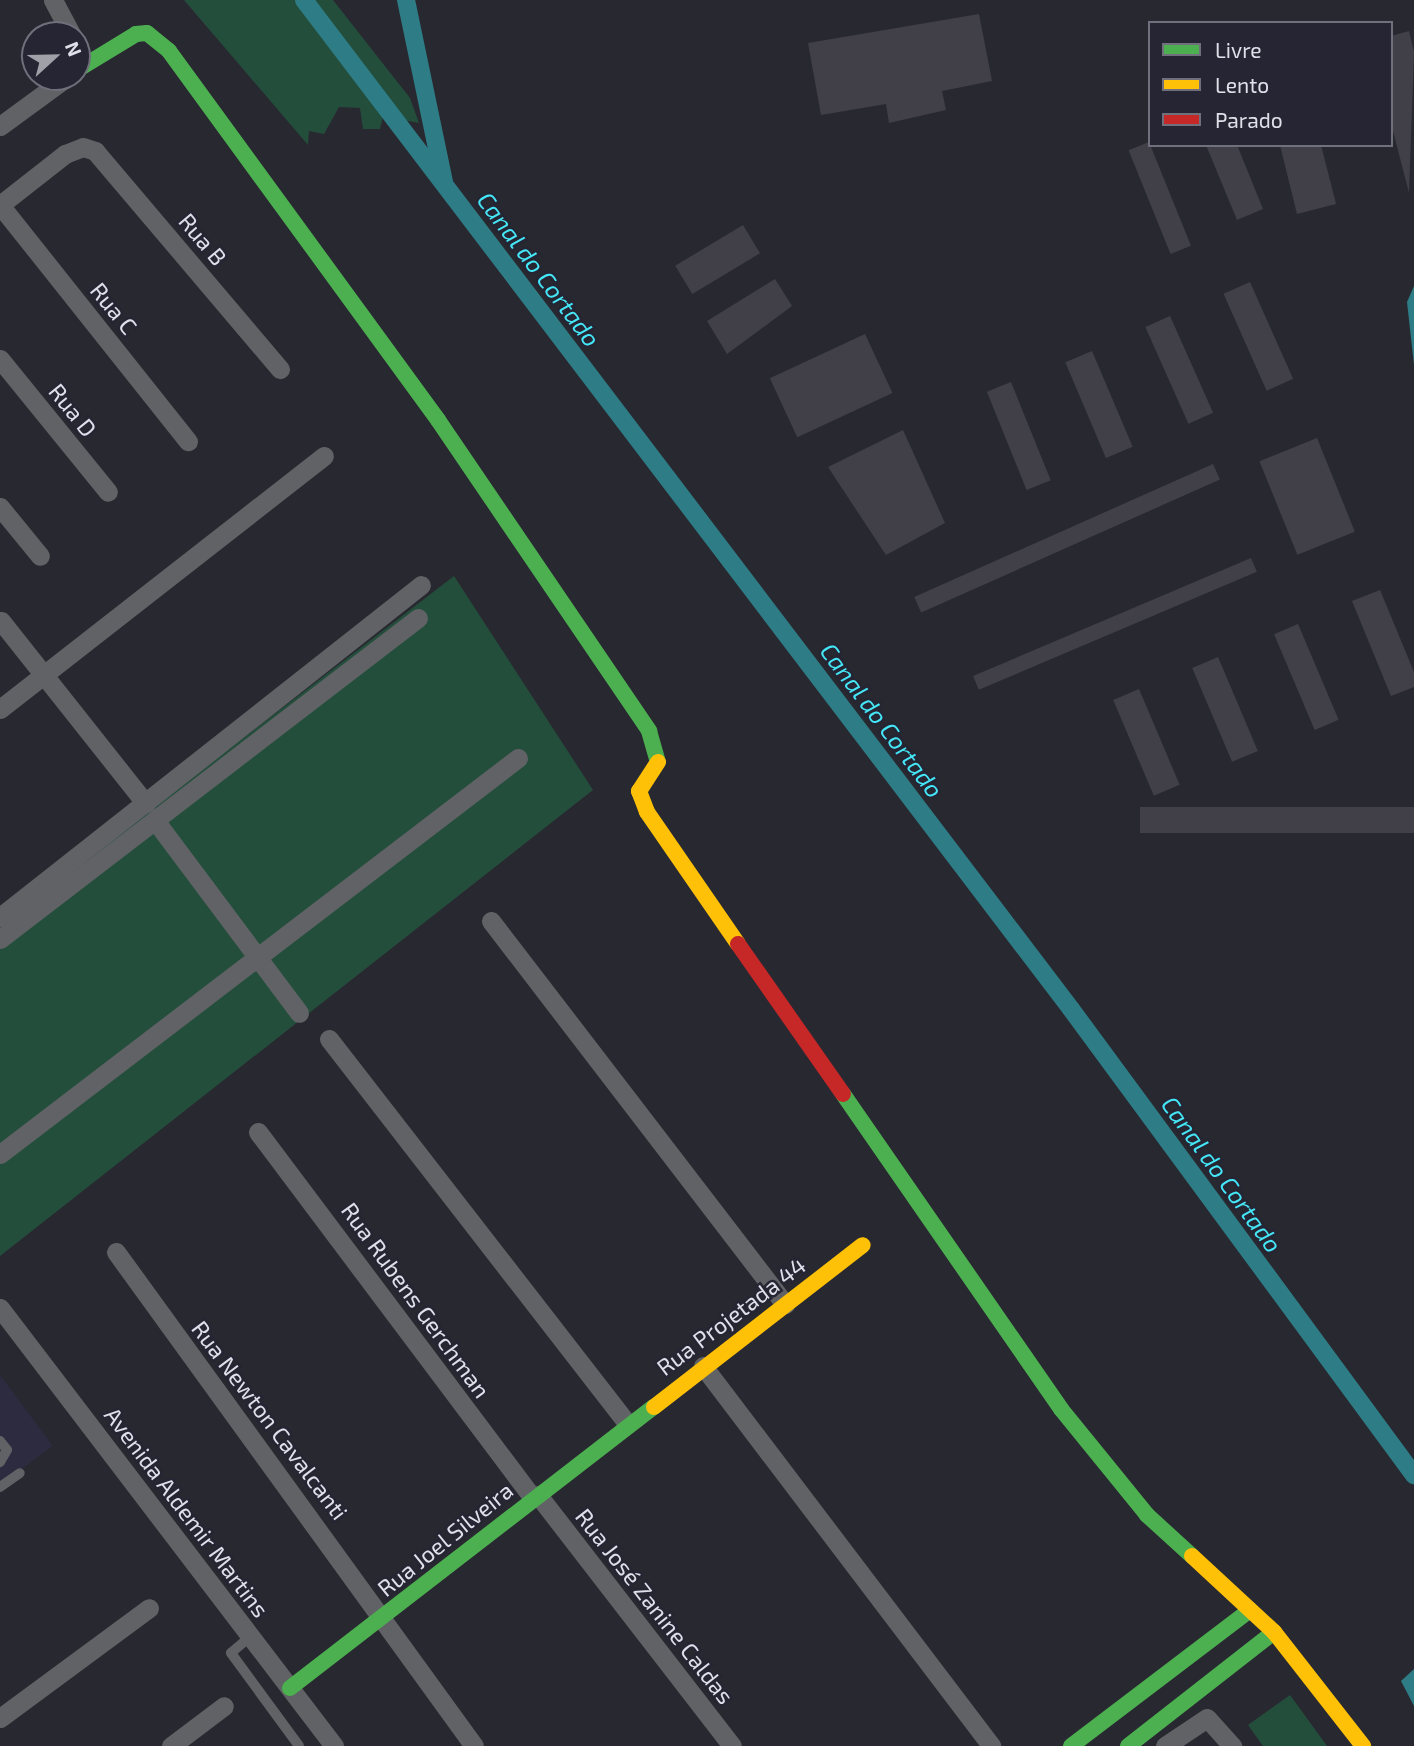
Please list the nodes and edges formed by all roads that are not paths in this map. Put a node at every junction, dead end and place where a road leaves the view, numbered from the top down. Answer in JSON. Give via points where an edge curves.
{"nodes":[{"id":1,"x":53,"y":0,"type":"edge"},
{"id":2,"x":64,"y":21,"type":"edge"},
{"id":3,"x":91,"y":61,"type":"edge"},
{"id":4,"x":48,"y":91,"type":"edge"},
{"id":5,"x":0,"y":126,"type":"edge"},
{"id":6,"x":0,"y":205,"type":"edge"},
{"id":7,"x":0,"y":359,"type":"edge"},
{"id":8,"x":280,"y":369,"type":"dead end"},
{"id":9,"x":188,"y":441,"type":"dead end"},
{"id":10,"x":324,"y":456,"type":"dead end"},
{"id":11,"x":108,"y":492,"type":"dead end"},
{"id":12,"x":0,"y":508,"type":"edge"},
{"id":13,"x":40,"y":556,"type":"dead end"},
{"id":14,"x":421,"y":585,"type":"dead end"},
{"id":15,"x":418,"y":618,"type":"dead end"},
{"id":16,"x":1,"y":621,"type":"edge"},
{"id":17,"x":43,"y":676,"type":"junction"},
{"id":18,"x":0,"y":709,"type":"edge"},
{"id":19,"x":518,"y":758,"type":"dead end"},
{"id":20,"x":146,"y":804,"type":"junction"},
{"id":21,"x":157,"y":822,"type":"junction"},
{"id":22,"x":0,"y":917,"type":"edge"},
{"id":23,"x":491,"y":921,"type":"dead end"},
{"id":24,"x":0,"y":939,"type":"edge"},
{"id":25,"x":258,"y":960,"type":"junction"},
{"id":26,"x":299,"y":1013,"type":"dead end"},
{"id":27,"x":329,"y":1039,"type":"dead end"},
{"id":28,"x":258,"y":1132,"type":"dead end"},
{"id":29,"x":0,"y":1154,"type":"edge"},
{"id":30,"x":863,"y":1245,"type":"dead end"},
{"id":31,"x":116,"y":1252,"type":"dead end"},
{"id":32,"x":785,"y":1304,"type":"junction"},
{"id":33,"x":0,"y":1308,"type":"edge"},
{"id":34,"x":703,"y":1366,"type":"junction"},
{"id":35,"x":627,"y":1423,"type":"junction"},
{"id":36,"x":0,"y":1441,"type":"edge"},
{"id":37,"x":0,"y":1462,"type":"edge"},
{"id":38,"x":20,"y":1473,"type":"dead end"},
{"id":39,"x":0,"y":1488,"type":"edge"},
{"id":40,"x":535,"y":1496,"type":"junction"},
{"id":41,"x":149,"y":1608,"type":"dead end"},
{"id":42,"x":1250,"y":1610,"type":"junction"},
{"id":43,"x":385,"y":1616,"type":"junction"},
{"id":44,"x":1274,"y":1632,"type":"junction"},
{"id":45,"x":251,"y":1636,"type":"junction"},
{"id":46,"x":290,"y":1688,"type":"junction"},
{"id":47,"x":224,"y":1706,"type":"dead end"},
{"id":48,"x":0,"y":1718,"type":"edge"},
{"id":49,"x":171,"y":1746,"type":"edge"},
{"id":50,"x":299,"y":1746,"type":"edge"},
{"id":51,"x":334,"y":1746,"type":"edge"},
{"id":52,"x":474,"y":1746,"type":"edge"},
{"id":53,"x":732,"y":1746,"type":"edge"},
{"id":54,"x":991,"y":1746,"type":"edge"},
{"id":55,"x":1072,"y":1746,"type":"edge"},
{"id":56,"x":1128,"y":1746,"type":"edge"},
{"id":57,"x":1165,"y":1746,"type":"edge"},
{"id":58,"x":1232,"y":1746,"type":"edge"},
{"id":59,"x":1363,"y":1746,"type":"edge"}],
"edges":[{"from":1,"to":2,"type":"street"},
{"from":3,"to":42,"type":"street","via":[[147,33],[169,51],[438,420],[649,730],[661,757],[639,791],[646,812],[1061,1409],[1147,1514]]},
{"from":4,"to":5,"type":"street"},
{"from":6,"to":8,"type":"street","name":"Rua B","via":[[53,162],[83,147],[105,161]]},
{"from":6,"to":9,"type":"street","name":"Rua C"},
{"from":7,"to":11,"type":"street","name":"Rua D"},
{"from":10,"to":17,"type":"street"},
{"from":12,"to":13,"type":"street"},
{"from":14,"to":20,"type":"street"},
{"from":15,"to":21,"type":"street"},
{"from":16,"to":17,"type":"street"},
{"from":17,"to":18,"type":"street"},
{"from":17,"to":20,"type":"street"},
{"from":19,"to":25,"type":"street"},
{"from":20,"to":22,"type":"street"},
{"from":21,"to":24,"type":"street"},
{"from":21,"to":25,"type":"street"},
{"from":23,"to":32,"type":"street"},
{"from":25,"to":26,"type":"street"},
{"from":25,"to":29,"type":"street"},
{"from":27,"to":35,"type":"street"},
{"from":28,"to":40,"type":"street","name":"Rua Rubens Gerchman"},
{"from":30,"to":32,"type":"street","name":"Rua Projetada 44"},
{"from":31,"to":43,"type":"street","name":"Rua Newton Cavalcanti"},
{"from":32,"to":34,"type":"street","name":"Rua Projetada 44"},
{"from":33,"to":45,"type":"street","name":"Avenida Aldemir Martins"},
{"from":34,"to":35,"type":"street","name":"Rua Projetada 44"},
{"from":34,"to":54,"type":"street"},
{"from":35,"to":40,"type":"street","name":"Rua Joel Silveira"},
{"from":36,"to":37,"type":"lane","via":[[7,1450]]},
{"from":38,"to":39,"type":"lane"},
{"from":40,"to":43,"type":"street","name":"Rua Joel Silveira"},
{"from":40,"to":53,"type":"street","name":"Rua José Zanine Caldas"},
{"from":41,"to":48,"type":"street"},
{"from":42,"to":44,"type":"street"},
{"from":42,"to":55,"type":"street"},
{"from":43,"to":46,"type":"street","name":"Rua Joel Silveira"},
{"from":43,"to":52,"type":"street","name":"Rua Newton Cavalcanti"},
{"from":44,"to":56,"type":"street"},
{"from":44,"to":59,"type":"street"},
{"from":45,"to":46,"type":"street","name":"Avenida Aldemir Martins"},
{"from":45,"to":50,"type":"lane","via":[[230,1653]]},
{"from":46,"to":51,"type":"street","name":"Avenida Aldemir Martins"},
{"from":47,"to":49,"type":"street"},
{"from":57,"to":58,"type":"street","via":[[1207,1718]]}]}
